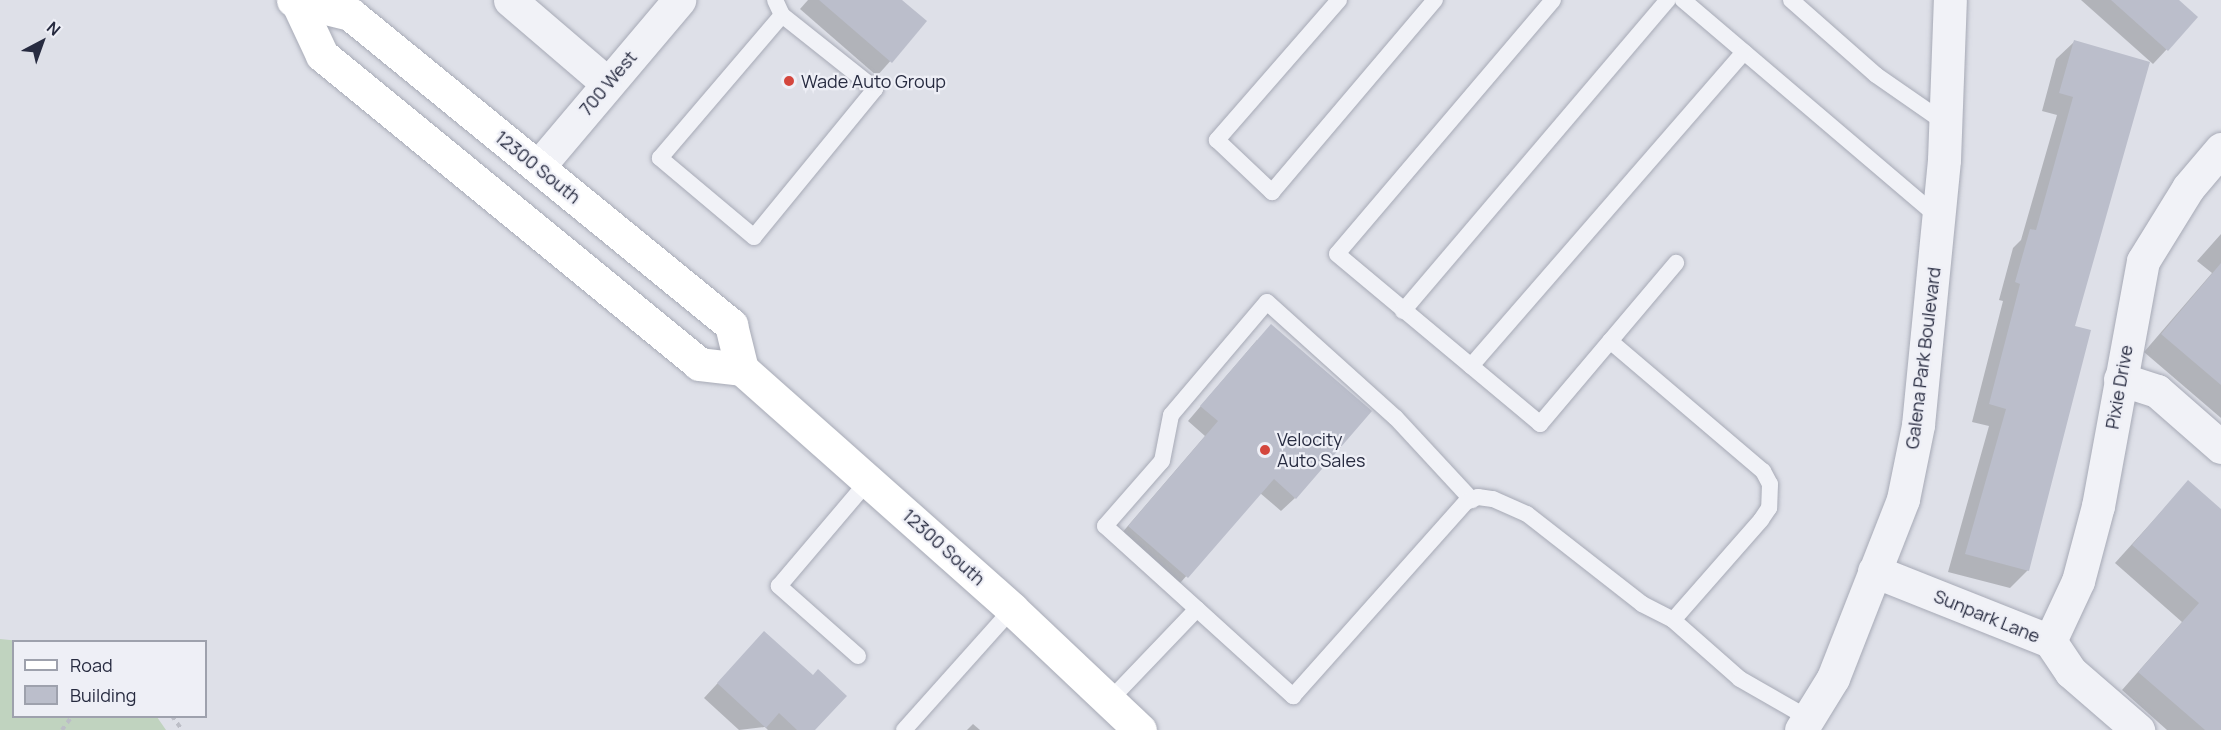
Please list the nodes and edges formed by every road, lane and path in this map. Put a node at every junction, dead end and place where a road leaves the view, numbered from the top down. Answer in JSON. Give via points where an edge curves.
{"nodes":[{"id":1,"x":510,"y":0,"type":"edge"},
{"id":2,"x":679,"y":0,"type":"edge"},
{"id":3,"x":1339,"y":0,"type":"edge"},
{"id":4,"x":1436,"y":0,"type":"edge"},
{"id":5,"x":1553,"y":0,"type":"edge"},
{"id":6,"x":1668,"y":0,"type":"edge"},
{"id":7,"x":1683,"y":0,"type":"edge"},
{"id":8,"x":1791,"y":0,"type":"edge"},
{"id":9,"x":1950,"y":0,"type":"edge"},
{"id":10,"x":295,"y":2,"type":"edge"},
{"id":11,"x":778,"y":7,"type":"edge"},
{"id":12,"x":1743,"y":52,"type":"junction"},
{"id":13,"x":607,"y":83,"type":"junction"},
{"id":14,"x":1945,"y":123,"type":"junction"},
{"id":15,"x":2221,"y":149,"type":"edge"},
{"id":16,"x":538,"y":167,"type":"junction"},
{"id":17,"x":1939,"y":218,"type":"junction"},
{"id":18,"x":1676,"y":263,"type":"dead end"},
{"id":19,"x":1403,"y":310,"type":"junction"},
{"id":20,"x":1610,"y":341,"type":"junction"},
{"id":21,"x":1471,"y":366,"type":"junction"},
{"id":22,"x":742,"y":369,"type":"junction"},
{"id":23,"x":2120,"y":379,"type":"junction"},
{"id":24,"x":2221,"y":447,"type":"edge"},
{"id":25,"x":870,"y":480,"type":"junction"},
{"id":26,"x":1472,"y":500,"type":"junction"},
{"id":27,"x":1874,"y":571,"type":"junction"},
{"id":28,"x":1012,"y":609,"type":"junction"},
{"id":29,"x":1197,"y":609,"type":"junction"},
{"id":30,"x":1673,"y":620,"type":"junction"},
{"id":31,"x":2050,"y":641,"type":"junction"},
{"id":32,"x":858,"y":656,"type":"dead end"},
{"id":33,"x":1110,"y":701,"type":"junction"},
{"id":34,"x":71,"y":718,"type":"edge"},
{"id":35,"x":173,"y":718,"type":"edge"},
{"id":36,"x":1804,"y":724,"type":"edge"},
{"id":37,"x":62,"y":730,"type":"edge"},
{"id":38,"x":182,"y":730,"type":"edge"},
{"id":39,"x":904,"y":730,"type":"edge"},
{"id":40,"x":1140,"y":730,"type":"edge"},
{"id":41,"x":2138,"y":730,"type":"edge"}],
"edges":[{"from":1,"to":13,"type":"street"},
{"from":2,"to":13,"type":"street","name":"700 West"},
{"from":3,"to":4,"type":"lane","via":[[1217,140],[1272,192]]},
{"from":5,"to":19,"type":"lane","via":[[1337,254]]},
{"from":6,"to":19,"type":"lane"},
{"from":7,"to":12,"type":"lane"},
{"from":8,"to":14,"type":"lane","via":[[1876,75]]},
{"from":9,"to":14,"type":"street","name":"Galena Park Boulevard"},
{"from":10,"to":16,"type":"main road","name":"12300 South","via":[[350,14]]},
{"from":10,"to":22,"type":"main road","name":"12300 South","via":[[322,55],[699,364]]},
{"from":11,"to":11,"type":"lane","via":[[660,158],[754,237],[874,89]]},
{"from":12,"to":17,"type":"lane"},
{"from":12,"to":21,"type":"lane"},
{"from":13,"to":16,"type":"street","name":"700 West"},
{"from":14,"to":17,"type":"street","name":"Galena Park Boulevard"},
{"from":15,"to":23,"type":"street","name":"Pixie Drive","via":[[2181,198],[2143,261]]},
{"from":16,"to":22,"type":"main road","name":"12300 South","via":[[731,325]]},
{"from":17,"to":27,"type":"street","name":"Galena Park Boulevard","via":[[1918,425],[1903,499]]},
{"from":18,"to":20,"type":"lane"},
{"from":19,"to":21,"type":"lane"},
{"from":20,"to":21,"type":"lane","via":[[1540,424]]},
{"from":20,"to":30,"type":"lane","via":[[1763,471],[1770,484],[1769,508],[1761,520]]},
{"from":22,"to":25,"type":"main road","name":"12300 South"},
{"from":23,"to":24,"type":"street","via":[[2157,391]]},
{"from":23,"to":31,"type":"street","name":"Pixie Drive","via":[[2098,506],[2078,581]]},
{"from":25,"to":28,"type":"main road","name":"12300 South"},
{"from":25,"to":32,"type":"lane","via":[[779,586]]},
{"from":26,"to":29,"type":"lane","via":[[1293,696]]},
{"from":26,"to":29,"type":"lane","via":[[1396,418],[1267,302],[1170,415],[1162,461],[1105,526]]},
{"from":26,"to":30,"type":"lane","via":[[1493,499],[1527,514],[1641,604]]},
{"from":27,"to":31,"type":"street","name":"Sunpark Lane"},
{"from":27,"to":36,"type":"street","name":"Galena Park Boulevard","via":[[1833,678]]},
{"from":28,"to":33,"type":"main road","name":"12300 South"},
{"from":28,"to":39,"type":"lane"},
{"from":29,"to":33,"type":"lane"},
{"from":30,"to":36,"type":"lane","via":[[1740,679]]},
{"from":31,"to":41,"type":"street","name":"Sunpark Lane","via":[[2071,672]]},
{"from":33,"to":40,"type":"main road","name":"12300 South"},
{"from":34,"to":37,"type":"path"},
{"from":35,"to":38,"type":"path"}]}
